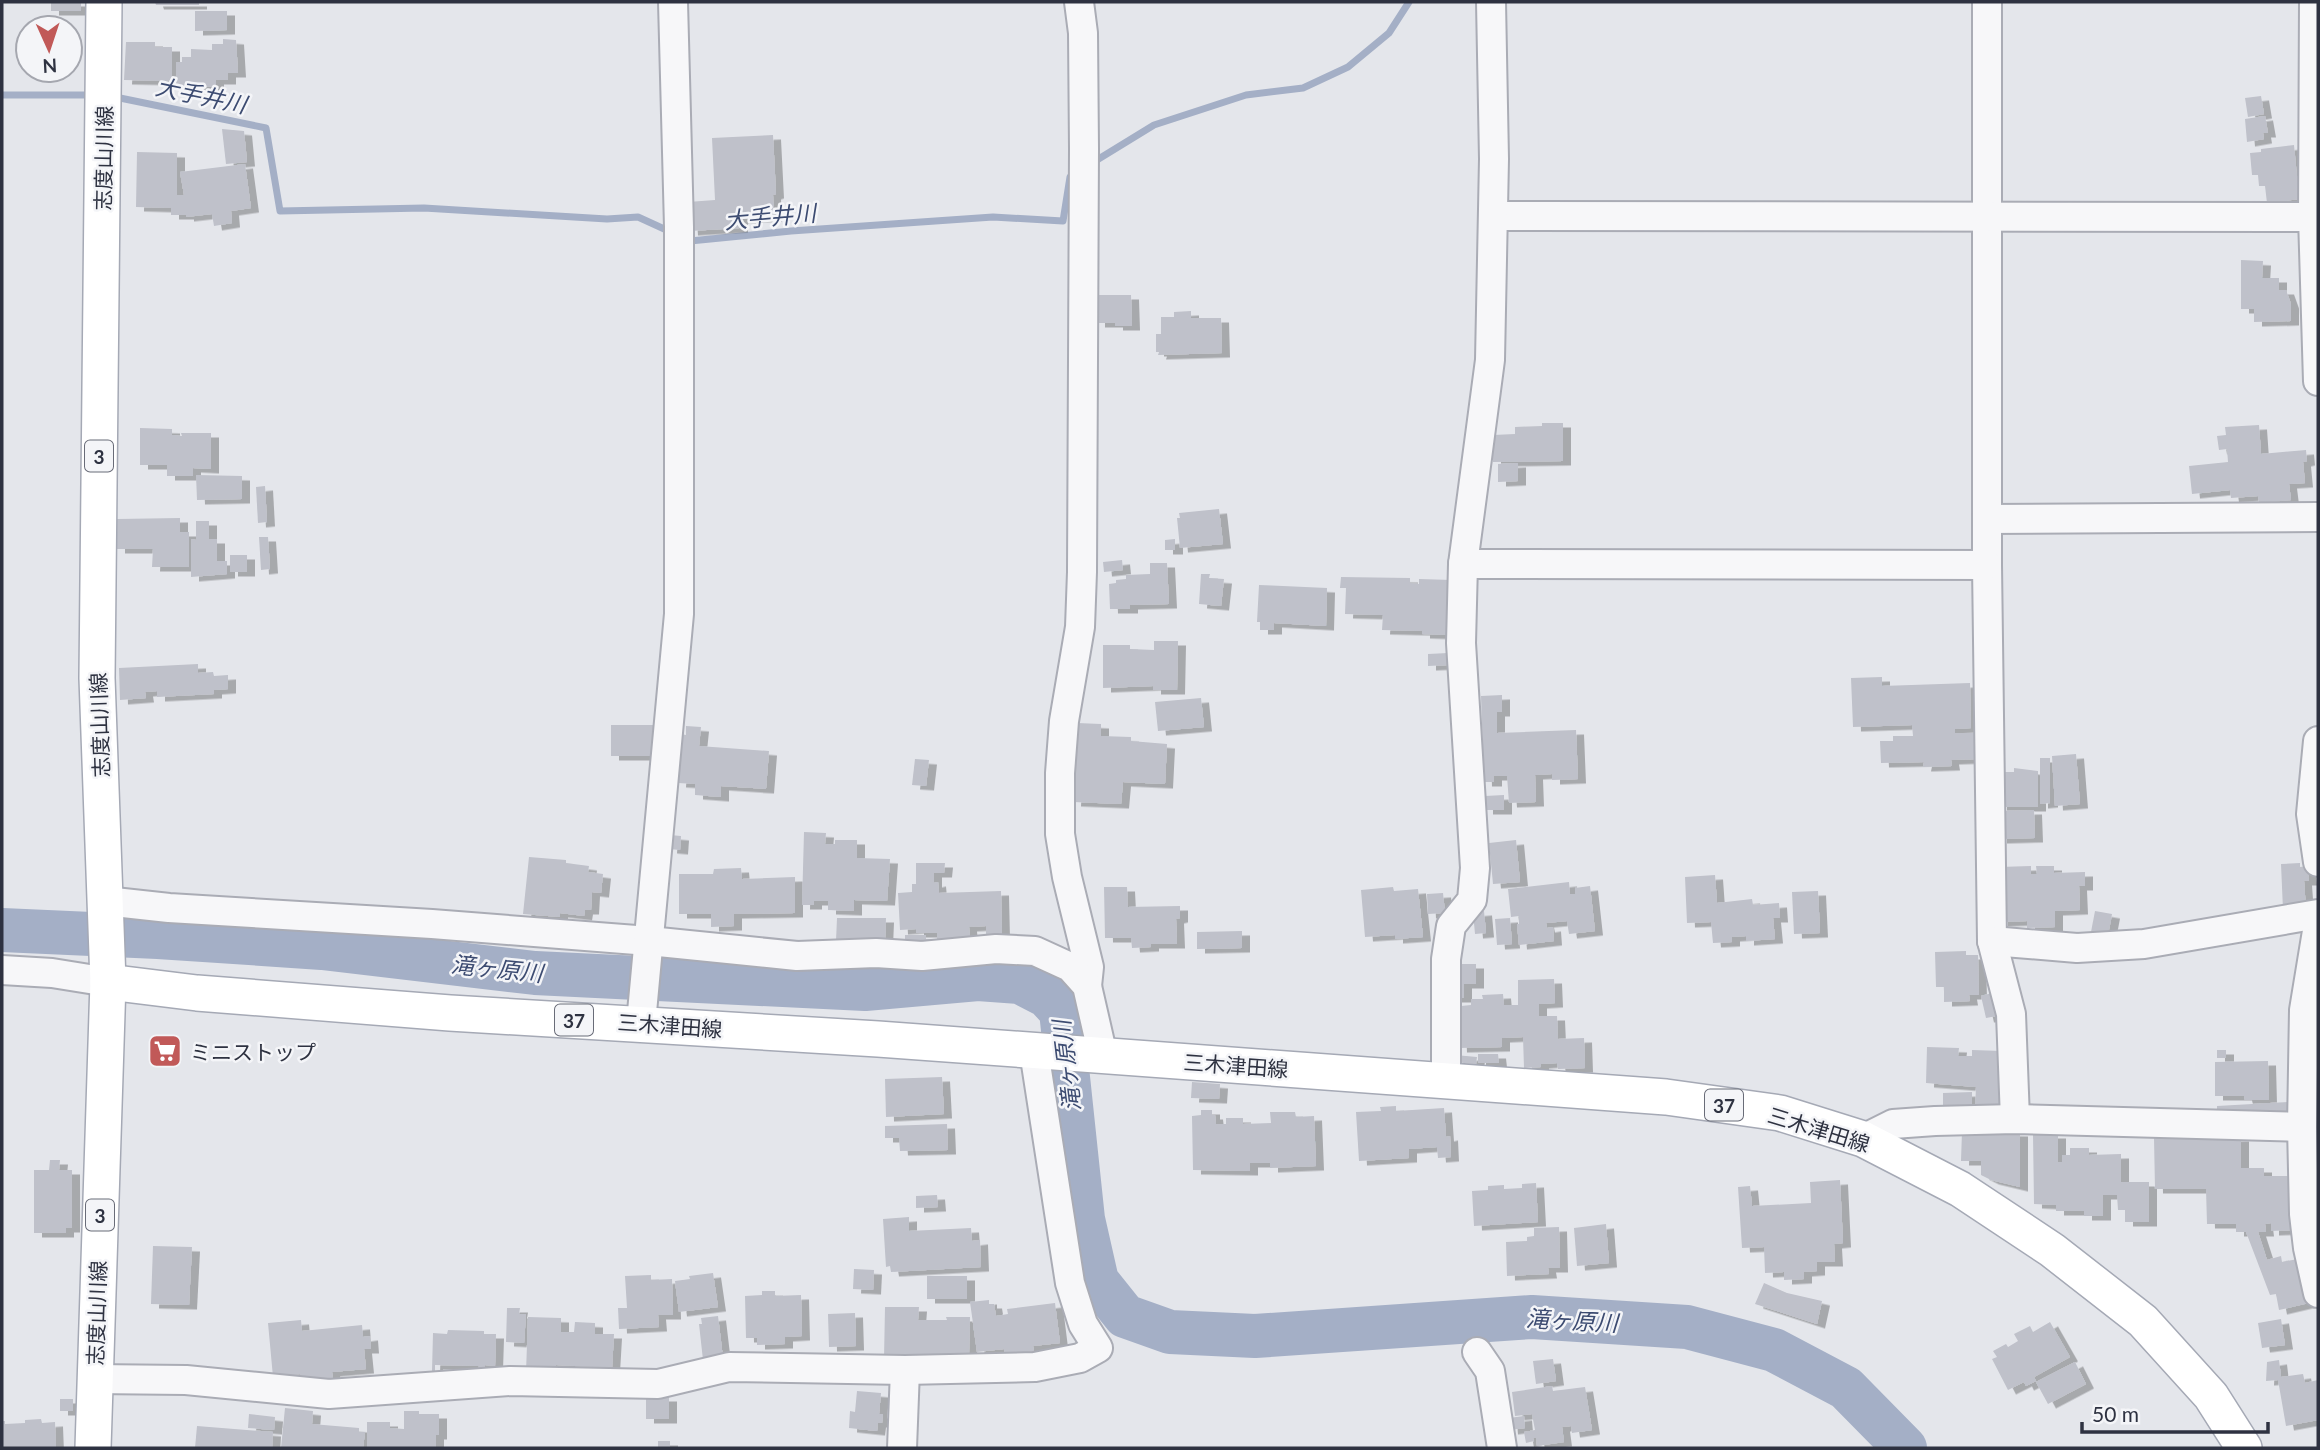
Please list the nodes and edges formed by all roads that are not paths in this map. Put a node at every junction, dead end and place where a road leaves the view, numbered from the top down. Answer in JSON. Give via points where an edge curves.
{"nodes":[{"id":1,"x":104,"y":2,"type":"edge"},
{"id":2,"x":673,"y":2,"type":"edge"},
{"id":3,"x":1079,"y":2,"type":"edge"},
{"id":4,"x":1491,"y":2,"type":"edge"},
{"id":5,"x":1987,"y":2,"type":"edge"},
{"id":6,"x":2314,"y":2,"type":"edge"},
{"id":7,"x":1493,"y":216,"type":"junction"},
{"id":8,"x":1988,"y":216,"type":"junction"},
{"id":9,"x":2313,"y":217,"type":"junction"},
{"id":10,"x":2318,"y":381,"type":"edge"},
{"id":11,"x":2318,"y":517,"type":"edge"},
{"id":12,"x":1987,"y":519,"type":"junction"},
{"id":13,"x":1463,"y":564,"type":"junction"},
{"id":14,"x":1987,"y":565,"type":"junction"},
{"id":15,"x":2318,"y":741,"type":"edge"},
{"id":16,"x":2318,"y":862,"type":"edge"},
{"id":17,"x":105,"y":906,"type":"junction"},
{"id":18,"x":2318,"y":914,"type":"edge"},
{"id":19,"x":2318,"y":925,"type":"edge"},
{"id":20,"x":1993,"y":941,"type":"junction"},
{"id":21,"x":649,"y":948,"type":"junction"},
{"id":22,"x":2,"y":970,"type":"edge"},
{"id":23,"x":107,"y":971,"type":"junction"},
{"id":24,"x":1087,"y":986,"type":"junction"},
{"id":25,"x":643,"y":1016,"type":"junction"},
{"id":26,"x":1037,"y":1051,"type":"junction"},
{"id":27,"x":1094,"y":1055,"type":"junction"},
{"id":28,"x":1446,"y":1080,"type":"junction"},
{"id":29,"x":2015,"y":1119,"type":"junction"},
{"id":30,"x":2302,"y":1127,"type":"junction"},
{"id":31,"x":1863,"y":1139,"type":"junction"},
{"id":32,"x":2318,"y":1293,"type":"edge"},
{"id":33,"x":1477,"y":1352,"type":"dead end"},
{"id":34,"x":905,"y":1370,"type":"junction"},
{"id":35,"x":93,"y":1379,"type":"junction"},
{"id":36,"x":93,"y":1448,"type":"edge"},
{"id":37,"x":902,"y":1448,"type":"edge"},
{"id":38,"x":1502,"y":1448,"type":"edge"},
{"id":39,"x":2244,"y":1448,"type":"edge"}],
"edges":[{"from":1,"to":17,"type":"main road","name":"志度山川線","number":"3","via":[[97,678]]},
{"from":2,"to":21,"type":"street","via":[[679,227],[679,614]]},
{"from":3,"to":24,"type":"street","via":[[1084,149],[1082,572],[1080,627],[1064,721],[1060,834],[1089,967]]},
{"from":4,"to":7,"type":"street"},
{"from":5,"to":8,"type":"street"},
{"from":6,"to":9,"type":"street"},
{"from":7,"to":8,"type":"street"},
{"from":7,"to":13,"type":"street","via":[[1490,360]]},
{"from":8,"to":9,"type":"street"},
{"from":8,"to":12,"type":"street"},
{"from":9,"to":10,"type":"street"},
{"from":11,"to":12,"type":"street"},
{"from":12,"to":14,"type":"street"},
{"from":13,"to":14,"type":"street"},
{"from":13,"to":28,"type":"street","via":[[1461,643],[1475,868],[1472,900],[1451,926],[1446,959]]},
{"from":14,"to":20,"type":"street"},
{"from":15,"to":16,"type":"street","via":[[2311,814]]},
{"from":17,"to":21,"type":"street","via":[[432,924]]},
{"from":17,"to":23,"type":"main road","name":"志度山川線","number":"3"},
{"from":18,"to":20,"type":"street","via":[[2144,944],[2077,948]]},
{"from":19,"to":30,"type":"street","via":[[2304,1010]]},
{"from":20,"to":29,"type":"street","via":[[2011,1014]]},
{"from":21,"to":24,"type":"street","via":[[797,956],[1035,951],[1070,967]]},
{"from":21,"to":25,"type":"street"},
{"from":22,"to":23,"type":"street"},
{"from":23,"to":25,"type":"main road","name":"三木津田線","number":"37","via":[[197,993],[410,1010]]},
{"from":23,"to":35,"type":"main road","name":"志度山川線","number":"3"},
{"from":24,"to":27,"type":"street"},
{"from":25,"to":26,"type":"main road","name":"三木津田線","number":"37"},
{"from":26,"to":27,"type":"main road","name":"三木津田線","number":"37"},
{"from":26,"to":34,"type":"street","via":[[1070,1283],[1083,1324],[1098,1348],[1080,1358],[1035,1367]]},
{"from":27,"to":28,"type":"main road","name":"三木津田線","number":"37"},
{"from":28,"to":31,"type":"main road","name":"三木津田線","number":"37","via":[[1679,1098],[1780,1113]]},
{"from":29,"to":30,"type":"street"},
{"from":29,"to":31,"type":"street","via":[[1892,1124]]},
{"from":30,"to":32,"type":"street","via":[[2304,1214]]},
{"from":31,"to":39,"type":"main road","name":"三木津田線","number":"37","via":[[1960,1189],[2052,1250],[2143,1321],[2211,1396]]},
{"from":33,"to":38,"type":"street","via":[[1490,1371]]},
{"from":34,"to":35,"type":"street","via":[[729,1367],[658,1384],[510,1381],[329,1394],[186,1380]]},
{"from":34,"to":37,"type":"street"},
{"from":35,"to":36,"type":"main road","name":"志度山川線","number":"3"}]}
